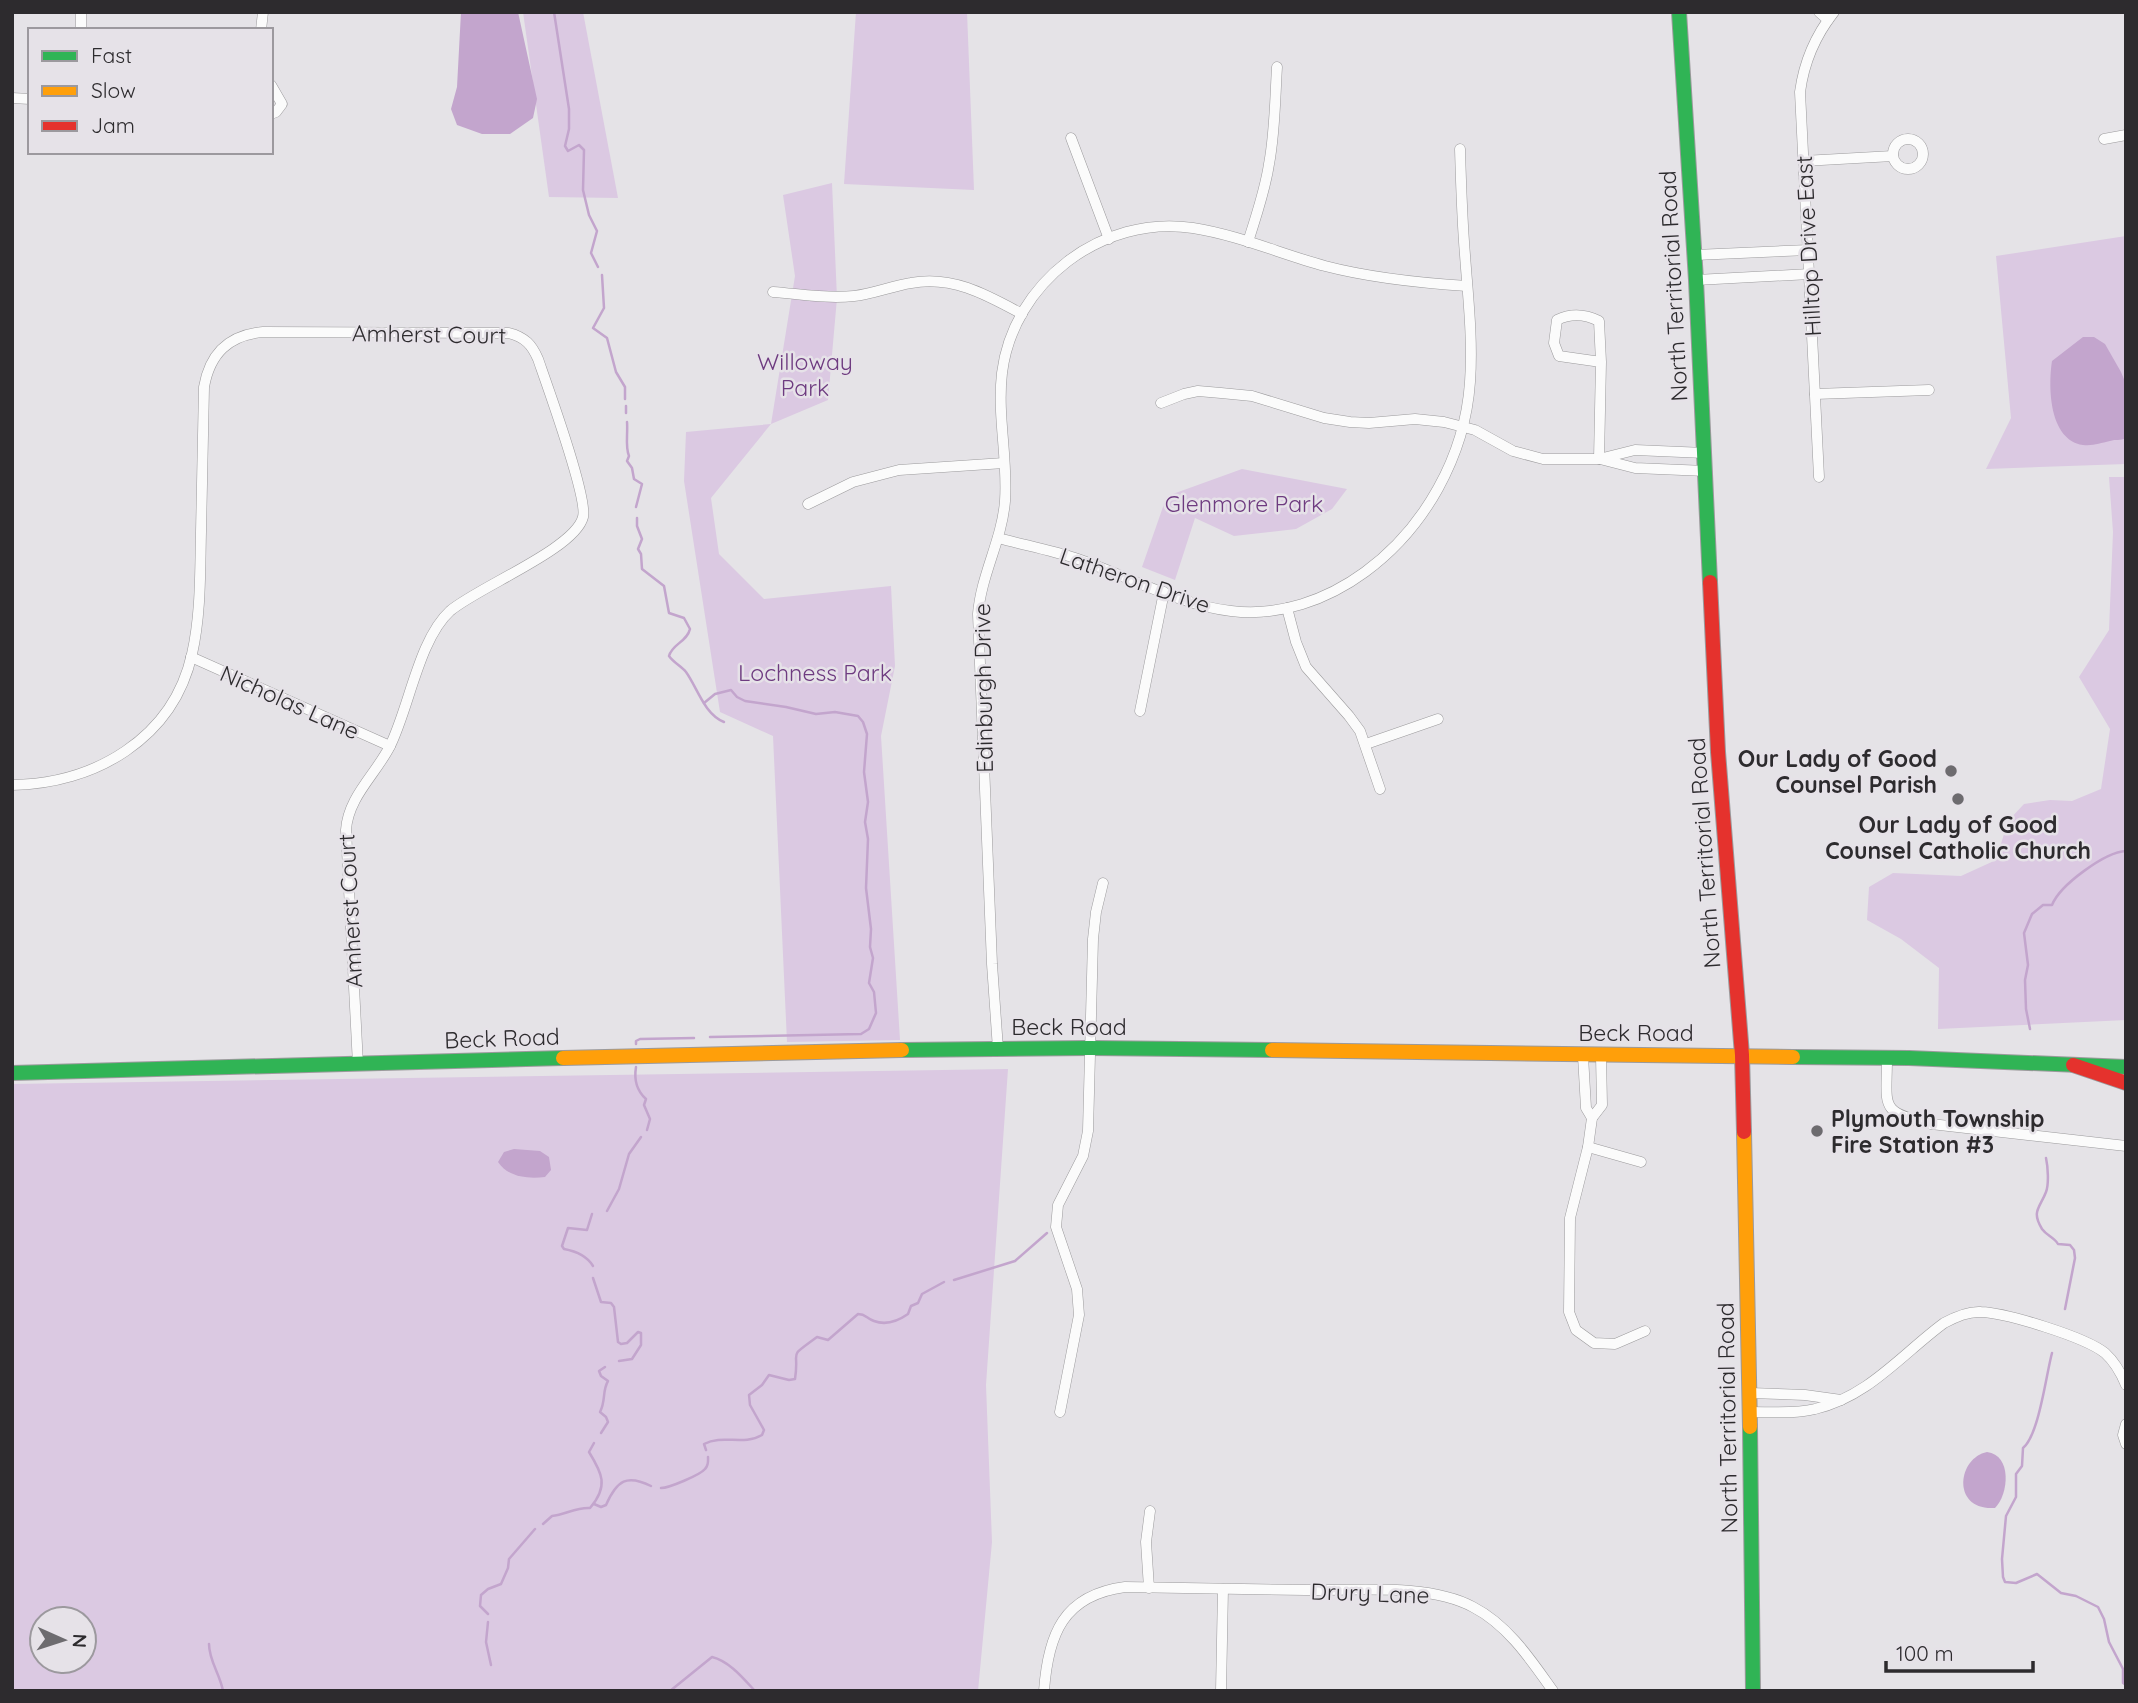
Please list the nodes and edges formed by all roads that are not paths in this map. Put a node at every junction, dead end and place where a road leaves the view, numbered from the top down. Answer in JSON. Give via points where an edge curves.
{"nodes":[{"id":1,"x":1679,"y":12,"type":"edge"},
{"id":2,"x":1819,"y":12,"type":"edge"},
{"id":3,"x":1831,"y":16,"type":"edge"},
{"id":4,"x":1276,"y":67,"type":"dead end"},
{"id":5,"x":273,"y":88,"type":"edge"},
{"id":6,"x":273,"y":113,"type":"edge"},
{"id":7,"x":2126,"y":135,"type":"edge"},
{"id":8,"x":1071,"y":138,"type":"dead end"},
{"id":9,"x":2104,"y":139,"type":"dead end"},
{"id":10,"x":1460,"y":149,"type":"dead end"},
{"id":11,"x":1893,"y":156,"type":"dead end"},
{"id":12,"x":1803,"y":161,"type":"junction"},
{"id":13,"x":1108,"y":239,"type":"junction"},
{"id":14,"x":1248,"y":242,"type":"junction"},
{"id":15,"x":1809,"y":250,"type":"junction"},
{"id":16,"x":1695,"y":255,"type":"junction"},
{"id":17,"x":1810,"y":274,"type":"junction"},
{"id":18,"x":1696,"y":280,"type":"junction"},
{"id":19,"x":1467,"y":286,"type":"junction"},
{"id":20,"x":774,"y":292,"type":"dead end"},
{"id":21,"x":1022,"y":314,"type":"junction"},
{"id":22,"x":1601,"y":362,"type":"junction"},
{"id":23,"x":1929,"y":390,"type":"dead end"},
{"id":24,"x":1815,"y":394,"type":"junction"},
{"id":25,"x":1161,"y":403,"type":"dead end"},
{"id":26,"x":1464,"y":426,"type":"junction"},
{"id":27,"x":1705,"y":453,"type":"junction"},
{"id":28,"x":1599,"y":458,"type":"junction"},
{"id":29,"x":1004,"y":463,"type":"junction"},
{"id":30,"x":1706,"y":471,"type":"junction"},
{"id":31,"x":1819,"y":477,"type":"dead end"},
{"id":32,"x":808,"y":504,"type":"dead end"},
{"id":33,"x":998,"y":538,"type":"junction"},
{"id":34,"x":1164,"y":592,"type":"junction"},
{"id":35,"x":1287,"y":608,"type":"junction"},
{"id":36,"x":191,"y":657,"type":"junction"},
{"id":37,"x":1140,"y":712,"type":"dead end"},
{"id":38,"x":1438,"y":719,"type":"dead end"},
{"id":39,"x":1366,"y":744,"type":"junction"},
{"id":40,"x":390,"y":746,"type":"junction"},
{"id":41,"x":12,"y":785,"type":"edge"},
{"id":42,"x":1380,"y":789,"type":"dead end"},
{"id":43,"x":1103,"y":883,"type":"dead end"},
{"id":44,"x":1090,"y":1048,"type":"junction"},
{"id":45,"x":998,"y":1049,"type":"junction"},
{"id":46,"x":1601,"y":1055,"type":"junction"},
{"id":47,"x":1742,"y":1055,"type":"junction"},
{"id":48,"x":1583,"y":1056,"type":"junction"},
{"id":49,"x":1886,"y":1058,"type":"junction"},
{"id":50,"x":358,"y":1065,"type":"junction"},
{"id":51,"x":2073,"y":1065,"type":"junction"},
{"id":52,"x":2126,"y":1067,"type":"edge"},
{"id":53,"x":12,"y":1073,"type":"edge"},
{"id":54,"x":2126,"y":1083,"type":"edge"},
{"id":55,"x":1592,"y":1118,"type":"junction"},
{"id":56,"x":2126,"y":1146,"type":"edge"},
{"id":57,"x":1588,"y":1147,"type":"junction"},
{"id":58,"x":1641,"y":1162,"type":"dead end"},
{"id":59,"x":1645,"y":1331,"type":"dead end"},
{"id":60,"x":2126,"y":1385,"type":"edge"},
{"id":61,"x":1750,"y":1393,"type":"junction"},
{"id":62,"x":1845,"y":1400,"type":"junction"},
{"id":63,"x":1060,"y":1412,"type":"dead end"},
{"id":64,"x":1750,"y":1412,"type":"junction"},
{"id":65,"x":2126,"y":1424,"type":"edge"},
{"id":66,"x":2126,"y":1444,"type":"edge"},
{"id":67,"x":1150,"y":1511,"type":"dead end"},
{"id":68,"x":1149,"y":1587,"type":"junction"},
{"id":69,"x":1223,"y":1589,"type":"junction"},
{"id":70,"x":1044,"y":1691,"type":"edge"},
{"id":71,"x":1221,"y":1691,"type":"edge"},
{"id":72,"x":1553,"y":1691,"type":"edge"},
{"id":73,"x":1753,"y":1691,"type":"edge"}],
"edges":[{"from":1,"to":16,"type":"main road","name":"North Territorial Road"},
{"from":2,"to":3,"type":"street","name":"Hilltop Drive East"},
{"from":3,"to":12,"type":"street","name":"Hilltop Drive East","via":[[1811,49],[1802,80]]},
{"from":4,"to":14,"type":"street","via":[[1270,163]]},
{"from":5,"to":6,"type":"street","via":[[282,104]]},
{"from":7,"to":9,"type":"street"},
{"from":8,"to":13,"type":"street"},
{"from":10,"to":19,"type":"street","name":"Latheron Drive"},
{"from":11,"to":12,"type":"street"},
{"from":12,"to":15,"type":"street","name":"Hilltop Drive East"},
{"from":13,"to":14,"type":"street","name":"Edinburgh Drive","via":[[1173,226]]},
{"from":13,"to":21,"type":"street","name":"Edinburgh Drive","via":[[1058,268]]},
{"from":14,"to":19,"type":"street","name":"Edinburgh Drive","via":[[1348,271]]},
{"from":15,"to":16,"type":"street"},
{"from":15,"to":17,"type":"street","name":"Hilltop Drive East"},
{"from":16,"to":18,"type":"main road","name":"North Territorial Road"},
{"from":17,"to":18,"type":"street"},
{"from":17,"to":24,"type":"street","name":"Hilltop Drive East"},
{"from":18,"to":27,"type":"main road","name":"North Territorial Road"},
{"from":19,"to":26,"type":"street","name":"Latheron Drive","via":[[1471,369]]},
{"from":20,"to":21,"type":"street","via":[[836,298],[940,281],[975,289]]},
{"from":21,"to":29,"type":"street","name":"Edinburgh Drive","via":[[1008,346],[1002,377]]},
{"from":22,"to":22,"type":"street","via":[[1599,321],[1587,315],[1557,320],[1554,343],[1559,356]]},
{"from":22,"to":28,"type":"street"},
{"from":23,"to":24,"type":"street"},
{"from":24,"to":31,"type":"street","name":"Hilltop Drive East"},
{"from":25,"to":26,"type":"street","via":[[1191,393],[1221,393],[1252,396],[1350,422],[1415,419]]},
{"from":26,"to":28,"type":"street","via":[[1525,455]]},
{"from":26,"to":35,"type":"street","name":"Latheron Drive","via":[[1440,485],[1399,542],[1348,583]]},
{"from":27,"to":28,"type":"street","via":[[1635,450]]},
{"from":27,"to":30,"type":"main road","name":"North Territorial Road"},
{"from":28,"to":30,"type":"street","via":[[1635,468]]},
{"from":29,"to":32,"type":"street","via":[[899,470],[853,482]]},
{"from":29,"to":33,"type":"street","name":"Edinburgh Drive","via":[[1005,501]]},
{"from":30,"to":47,"type":"main road","name":"North Territorial Road","via":[[1718,752]]},
{"from":33,"to":34,"type":"street","name":"Latheron Drive","via":[[1075,558]]},
{"from":33,"to":45,"type":"street","name":"Edinburgh Drive","via":[[978,614]]},
{"from":34,"to":35,"type":"street","name":"Latheron Drive","via":[[1229,611]]},
{"from":34,"to":37,"type":"street"},
{"from":35,"to":39,"type":"street","via":[[1306,667],[1349,716]]},
{"from":36,"to":40,"type":"street","name":"Nicholas Lane"},
{"from":36,"to":40,"type":"street","name":"Amherst Court","via":[[199,597],[204,387],[222,346],[243,335],[263,332],[518,335],[538,359],[583,502],[583,518],[563,540],[444,618],[431,639]]},
{"from":36,"to":41,"type":"street","name":"Amherst Court","via":[[163,716],[127,751],[64,779]]},
{"from":38,"to":39,"type":"street"},
{"from":39,"to":42,"type":"street"},
{"from":40,"to":50,"type":"street","name":"Amherst Court","via":[[353,802],[346,822]]},
{"from":43,"to":44,"type":"street","via":[[1093,939]]},
{"from":44,"to":45,"type":"main road","name":"Beck Road"},
{"from":44,"to":48,"type":"main road","name":"Beck Road"},
{"from":44,"to":63,"type":"street","via":[[1088,1131],[1083,1156],[1058,1205],[1056,1227],[1077,1289],[1079,1315]]},
{"from":45,"to":50,"type":"main road","name":"Beck Road"},
{"from":46,"to":47,"type":"main road","name":"Beck Road"},
{"from":46,"to":48,"type":"main road","name":"Beck Road"},
{"from":46,"to":55,"type":"street","via":[[1602,1105]]},
{"from":47,"to":49,"type":"main road","name":"Beck Road"},
{"from":47,"to":61,"type":"main road","name":"North Territorial Road"},
{"from":48,"to":55,"type":"street","via":[[1586,1108]]},
{"from":49,"to":51,"type":"main road","name":"Beck Road"},
{"from":49,"to":56,"type":"street","via":[[1887,1100],[1899,1116],[1931,1124]]},
{"from":50,"to":53,"type":"main road","name":"Beck Road"},
{"from":51,"to":52,"type":"main road","name":"Beck Road"},
{"from":51,"to":54,"type":"main road"},
{"from":55,"to":57,"type":"street"},
{"from":57,"to":58,"type":"street"},
{"from":57,"to":59,"type":"street","via":[[1570,1218],[1570,1318],[1581,1336],[1594,1343],[1615,1344]]},
{"from":60,"to":62,"type":"street","via":[[2112,1360],[2087,1342],[1979,1312],[1944,1323],[1877,1380]]},
{"from":61,"to":62,"type":"street"},
{"from":61,"to":64,"type":"main road","name":"North Territorial Road"},
{"from":62,"to":64,"type":"street","via":[[1812,1410]]},
{"from":64,"to":73,"type":"main road","name":"North Territorial Road"},
{"from":65,"to":66,"type":"street"},
{"from":67,"to":68,"type":"street","via":[[1146,1542]]},
{"from":68,"to":69,"type":"street","name":"Drury Lane"},
{"from":68,"to":70,"type":"street","name":"Drury Lane","via":[[1098,1593],[1074,1608],[1049,1647]]},
{"from":69,"to":71,"type":"street"},
{"from":69,"to":72,"type":"street","name":"Drury Lane","via":[[1387,1591],[1455,1599],[1485,1614],[1508,1633]]}]}
